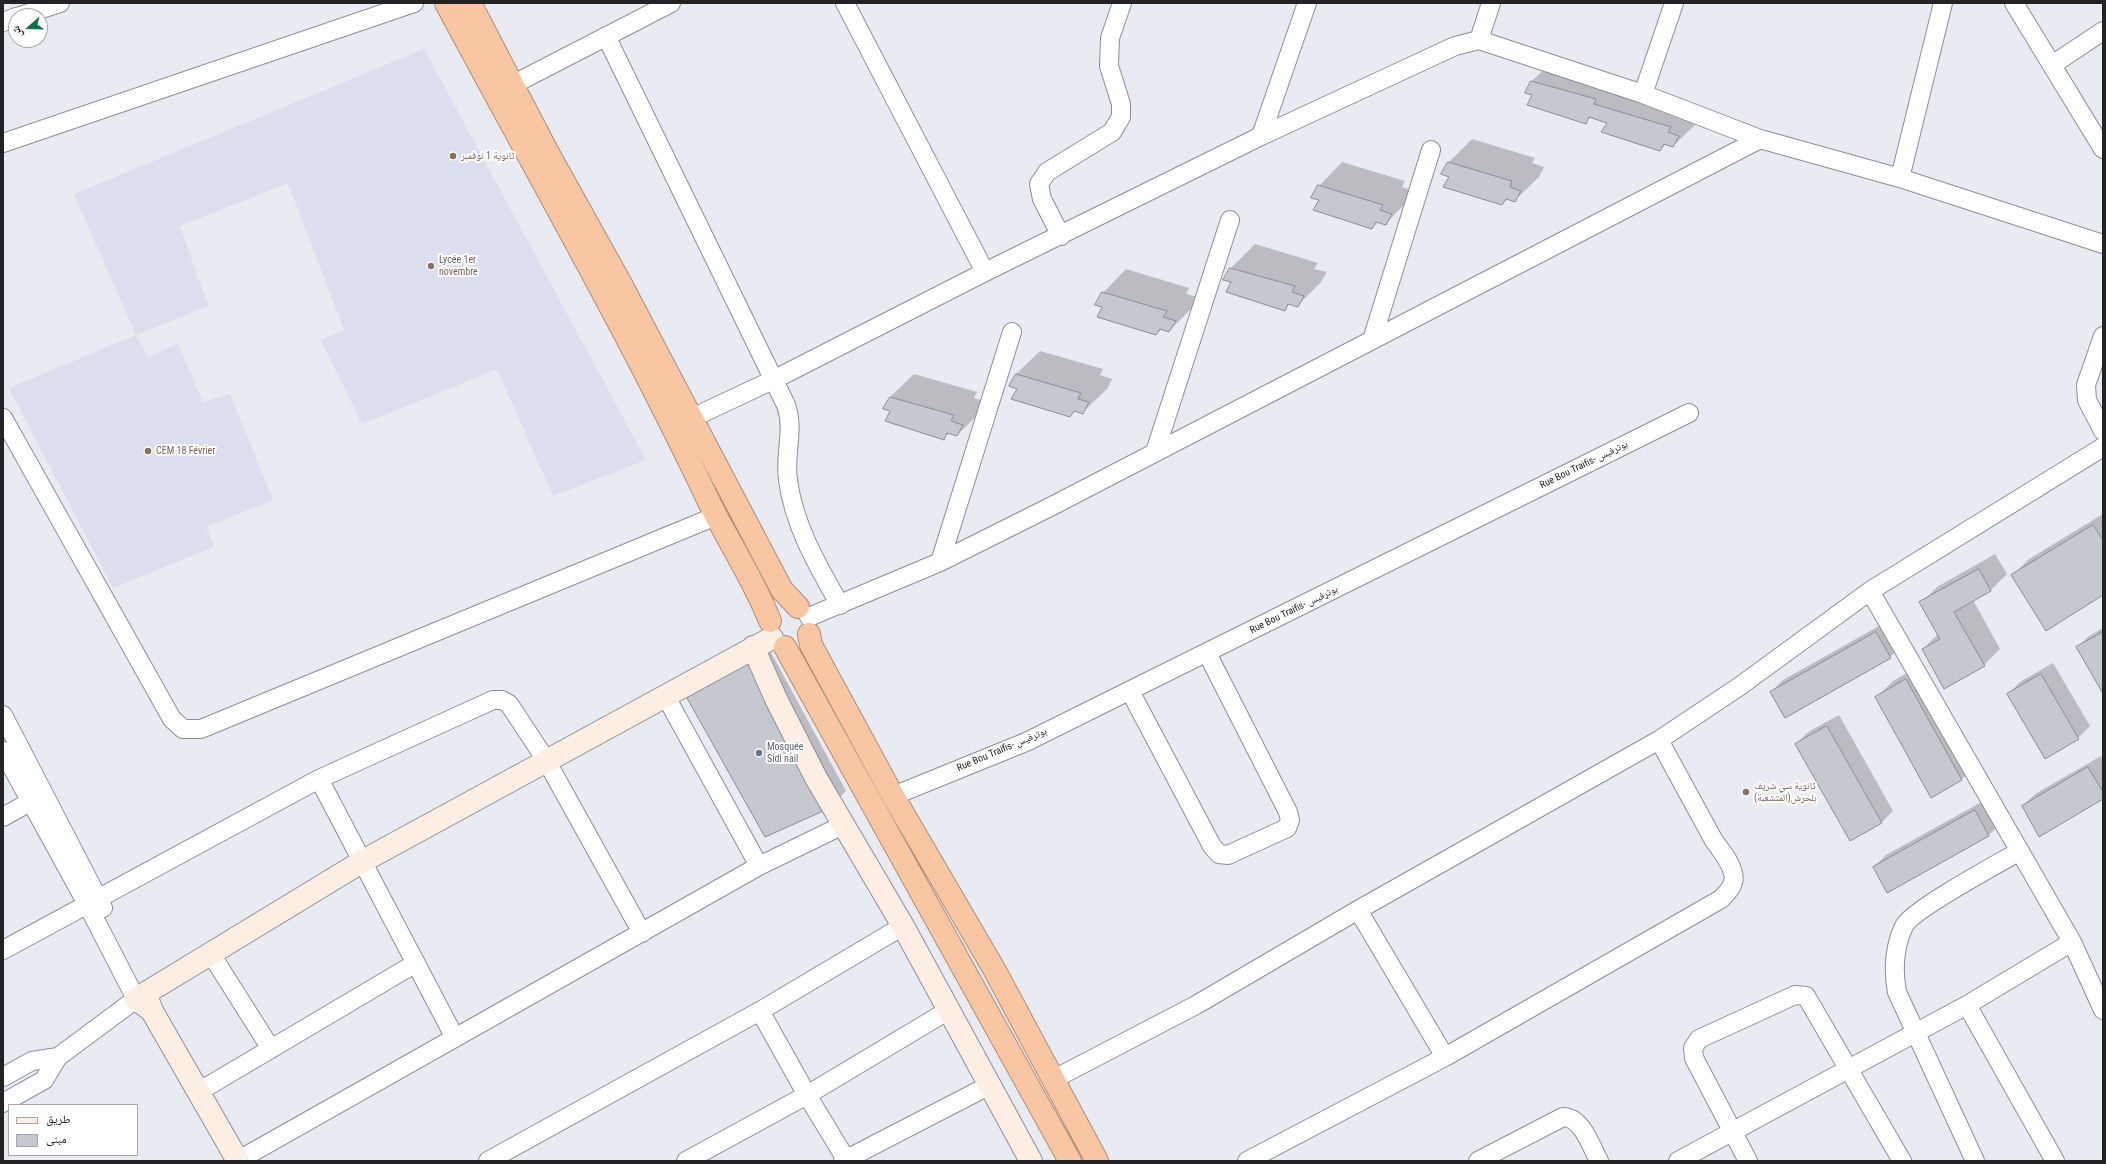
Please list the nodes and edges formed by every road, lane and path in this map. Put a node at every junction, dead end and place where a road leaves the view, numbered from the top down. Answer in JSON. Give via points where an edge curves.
{"nodes":[{"id":1,"x":60,"y":3,"type":"edge"},
{"id":2,"x":414,"y":3,"type":"edge"},
{"id":3,"x":446,"y":3,"type":"edge"},
{"id":4,"x":470,"y":3,"type":"edge"},
{"id":5,"x":671,"y":3,"type":"edge"},
{"id":6,"x":845,"y":3,"type":"edge"},
{"id":7,"x":1122,"y":3,"type":"edge"},
{"id":8,"x":1307,"y":3,"type":"edge"},
{"id":9,"x":1491,"y":3,"type":"edge"},
{"id":10,"x":1674,"y":3,"type":"edge"},
{"id":11,"x":1943,"y":3,"type":"edge"},
{"id":12,"x":2014,"y":3,"type":"edge"},
{"id":13,"x":38,"y":8,"type":"edge"},
{"id":14,"x":2103,"y":31,"type":"edge"},
{"id":15,"x":606,"y":36,"type":"junction"},
{"id":16,"x":1479,"y":40,"type":"junction"},
{"id":17,"x":2052,"y":65,"type":"junction"},
{"id":18,"x":512,"y":85,"type":"junction"},
{"id":19,"x":1643,"y":94,"type":"junction"},
{"id":20,"x":1261,"y":136,"type":"junction"},
{"id":21,"x":1760,"y":138,"type":"junction"},
{"id":22,"x":3,"y":143,"type":"edge"},
{"id":23,"x":2103,"y":149,"type":"edge"},
{"id":24,"x":1431,"y":150,"type":"dead end"},
{"id":25,"x":1900,"y":178,"type":"junction"},
{"id":26,"x":1230,"y":220,"type":"dead end"},
{"id":27,"x":1061,"y":236,"type":"junction"},
{"id":28,"x":2103,"y":244,"type":"edge"},
{"id":29,"x":985,"y":272,"type":"junction"},
{"id":30,"x":1012,"y":332,"type":"dead end"},
{"id":31,"x":2103,"y":336,"type":"edge"},
{"id":32,"x":1372,"y":340,"type":"junction"},
{"id":33,"x":775,"y":379,"type":"junction"},
{"id":34,"x":1690,"y":413,"type":"dead end"},
{"id":35,"x":3,"y":418,"type":"edge"},
{"id":36,"x":692,"y":418,"type":"junction"},
{"id":37,"x":2103,"y":431,"type":"edge"},
{"id":38,"x":2103,"y":447,"type":"edge"},
{"id":39,"x":1155,"y":452,"type":"junction"},
{"id":40,"x":716,"y":516,"type":"junction"},
{"id":41,"x":940,"y":562,"type":"junction"},
{"id":42,"x":1870,"y":591,"type":"junction"},
{"id":43,"x":840,"y":605,"type":"junction"},
{"id":44,"x":805,"y":620,"type":"junction"},
{"id":45,"x":770,"y":638,"type":"junction"},
{"id":46,"x":1207,"y":653,"type":"junction"},
{"id":47,"x":1130,"y":691,"type":"junction"},
{"id":48,"x":665,"y":695,"type":"junction"},
{"id":49,"x":3,"y":715,"type":"edge"},
{"id":50,"x":1659,"y":740,"type":"junction"},
{"id":51,"x":3,"y":751,"type":"edge"},
{"id":52,"x":546,"y":760,"type":"junction"},
{"id":53,"x":319,"y":779,"type":"junction"},
{"id":54,"x":893,"y":796,"type":"junction"},
{"id":55,"x":37,"y":798,"type":"junction"},
{"id":56,"x":3,"y":817,"type":"edge"},
{"id":57,"x":842,"y":825,"type":"junction"},
{"id":58,"x":2020,"y":851,"type":"junction"},
{"id":59,"x":363,"y":861,"type":"junction"},
{"id":60,"x":759,"y":866,"type":"junction"},
{"id":61,"x":92,"y":901,"type":"junction"},
{"id":62,"x":1358,"y":910,"type":"junction"},
{"id":63,"x":903,"y":926,"type":"junction"},
{"id":64,"x":642,"y":933,"type":"junction"},
{"id":65,"x":2072,"y":942,"type":"junction"},
{"id":66,"x":3,"y":950,"type":"edge"},
{"id":67,"x":211,"y":954,"type":"junction"},
{"id":68,"x":416,"y":963,"type":"junction"},
{"id":69,"x":145,"y":1001,"type":"junction"},
{"id":70,"x":1967,"y":1004,"type":"junction"},
{"id":71,"x":949,"y":1010,"type":"junction"},
{"id":72,"x":2103,"y":1010,"type":"edge"},
{"id":73,"x":760,"y":1011,"type":"junction"},
{"id":74,"x":1915,"y":1033,"type":"junction"},
{"id":75,"x":455,"y":1038,"type":"junction"},
{"id":76,"x":271,"y":1048,"type":"junction"},
{"id":77,"x":58,"y":1057,"type":"junction"},
{"id":78,"x":1445,"y":1057,"type":"junction"},
{"id":79,"x":1849,"y":1068,"type":"junction"},
{"id":80,"x":3,"y":1077,"type":"edge"},
{"id":81,"x":1054,"y":1079,"type":"junction"},
{"id":82,"x":990,"y":1085,"type":"junction"},
{"id":83,"x":198,"y":1092,"type":"junction"},
{"id":84,"x":807,"y":1095,"type":"junction"},
{"id":85,"x":3,"y":1103,"type":"edge"},
{"id":86,"x":1732,"y":1133,"type":"junction"},
{"id":87,"x":845,"y":1160,"type":"edge"},
{"id":88,"x":237,"y":1161,"type":"edge"},
{"id":89,"x":488,"y":1161,"type":"edge"},
{"id":90,"x":686,"y":1161,"type":"edge"},
{"id":91,"x":1031,"y":1161,"type":"edge"},
{"id":92,"x":1070,"y":1161,"type":"edge"},
{"id":93,"x":1098,"y":1161,"type":"edge"},
{"id":94,"x":1247,"y":1161,"type":"edge"},
{"id":95,"x":1478,"y":1161,"type":"edge"},
{"id":96,"x":1599,"y":1161,"type":"edge"},
{"id":97,"x":1678,"y":1161,"type":"edge"},
{"id":98,"x":1748,"y":1161,"type":"edge"},
{"id":99,"x":1902,"y":1161,"type":"edge"},
{"id":100,"x":1975,"y":1161,"type":"edge"},
{"id":101,"x":2055,"y":1161,"type":"edge"}],
"edges":[{"from":1,"to":13,"type":"street"},
{"from":2,"to":22,"type":"street"},
{"from":3,"to":40,"type":"highway","via":[[655,392]]},
{"from":4,"to":18,"type":"highway"},
{"from":5,"to":15,"type":"street"},
{"from":6,"to":29,"type":"street"},
{"from":7,"to":27,"type":"street","via":[[1110,38],[1109,66],[1121,104],[1121,117],[1112,132],[1047,172],[1039,184],[1042,199]]},
{"from":8,"to":20,"type":"street"},
{"from":9,"to":16,"type":"street"},
{"from":10,"to":19,"type":"street"},
{"from":11,"to":25,"type":"street"},
{"from":12,"to":17,"type":"street"},
{"from":14,"to":17,"type":"street"},
{"from":15,"to":18,"type":"street"},
{"from":15,"to":33,"type":"street"},
{"from":16,"to":19,"type":"street"},
{"from":16,"to":20,"type":"street","via":[[1456,46]]},
{"from":17,"to":23,"type":"street"},
{"from":18,"to":36,"type":"highway"},
{"from":19,"to":21,"type":"street"},
{"from":20,"to":27,"type":"street"},
{"from":21,"to":25,"type":"street"},
{"from":21,"to":32,"type":"street"},
{"from":24,"to":32,"type":"street"},
{"from":25,"to":28,"type":"street"},
{"from":26,"to":39,"type":"street"},
{"from":27,"to":29,"type":"street"},
{"from":29,"to":33,"type":"street"},
{"from":30,"to":41,"type":"street"},
{"from":31,"to":37,"type":"street","via":[[2086,385],[2086,400]]},
{"from":32,"to":39,"type":"street"},
{"from":33,"to":36,"type":"street"},
{"from":33,"to":43,"type":"street","via":[[791,424],[788,439],[788,480],[795,513]]},
{"from":34,"to":46,"type":"street","name":"Rue Bou Traifis- بوترفيس"},
{"from":35,"to":40,"type":"street","via":[[172,719],[183,730],[201,729]]},
{"from":36,"to":44,"type":"highway","via":[[782,590]]},
{"from":38,"to":42,"type":"street"},
{"from":39,"to":41,"type":"street"},
{"from":40,"to":45,"type":"highway","via":[[761,598]]},
{"from":41,"to":43,"type":"street"},
{"from":42,"to":50,"type":"street","via":[[1740,686]]},
{"from":42,"to":58,"type":"street"},
{"from":43,"to":44,"type":"street"},
{"from":44,"to":45,"type":"highway","via":[[800,645]]},
{"from":44,"to":45,"type":"highway","via":[[784,606],[772,615]]},
{"from":44,"to":54,"type":"highway","via":[[811,645]]},
{"from":45,"to":48,"type":"street"},
{"from":45,"to":57,"type":"street","via":[[776,699]]},
{"from":45,"to":92,"type":"highway"},
{"from":46,"to":47,"type":"street","name":"Rue Bou Traifis- بوترفيس"},
{"from":46,"to":47,"type":"street","via":[[1288,812],[1290,820],[1287,828],[1228,855],[1219,854],[1212,846]]},
{"from":47,"to":54,"type":"street","name":"Rue Bou Traifis- بوترفيس","via":[[1026,742]]},
{"from":48,"to":52,"type":"street"},
{"from":48,"to":60,"type":"street"},
{"from":49,"to":55,"type":"street"},
{"from":50,"to":62,"type":"street"},
{"from":50,"to":78,"type":"street","via":[[1730,864],[1734,874],[1729,891],[1721,899]]},
{"from":51,"to":55,"type":"street"},
{"from":52,"to":53,"type":"street","via":[[509,704],[502,700],[493,700]]},
{"from":52,"to":59,"type":"street"},
{"from":52,"to":64,"type":"street"},
{"from":53,"to":59,"type":"street"},
{"from":53,"to":61,"type":"street"},
{"from":54,"to":81,"type":"highway","via":[[994,969]]},
{"from":55,"to":56,"type":"street"},
{"from":55,"to":61,"type":"street"},
{"from":57,"to":60,"type":"street"},
{"from":57,"to":63,"type":"street"},
{"from":58,"to":65,"type":"street"},
{"from":58,"to":74,"type":"street","via":[[1928,905],[1904,925],[1897,947],[1894,974],[1897,992]]},
{"from":59,"to":67,"type":"street"},
{"from":59,"to":68,"type":"street"},
{"from":60,"to":64,"type":"street"},
{"from":61,"to":66,"type":"street"},
{"from":61,"to":69,"type":"street"},
{"from":62,"to":78,"type":"street"},
{"from":62,"to":81,"type":"street","via":[[1196,1005]]},
{"from":63,"to":71,"type":"street"},
{"from":63,"to":73,"type":"street"},
{"from":64,"to":75,"type":"street"},
{"from":65,"to":70,"type":"street"},
{"from":65,"to":72,"type":"street"},
{"from":67,"to":69,"type":"street"},
{"from":67,"to":76,"type":"street"},
{"from":68,"to":75,"type":"street"},
{"from":68,"to":76,"type":"street"},
{"from":69,"to":77,"type":"street"},
{"from":69,"to":83,"type":"street"},
{"from":70,"to":74,"type":"street"},
{"from":70,"to":101,"type":"street"},
{"from":71,"to":82,"type":"street"},
{"from":71,"to":84,"type":"street"},
{"from":73,"to":84,"type":"street"},
{"from":73,"to":89,"type":"street"},
{"from":74,"to":79,"type":"street"},
{"from":74,"to":100,"type":"street"},
{"from":75,"to":88,"type":"street"},
{"from":76,"to":83,"type":"street"},
{"from":77,"to":80,"type":"street","via":[[32,1061]]},
{"from":77,"to":85,"type":"street","via":[[44,1080]]},
{"from":78,"to":94,"type":"street"},
{"from":79,"to":86,"type":"street"},
{"from":79,"to":86,"type":"street","via":[[1806,996],[1801,994],[1699,1039],[1693,1048],[1694,1058]]},
{"from":79,"to":99,"type":"street"},
{"from":81,"to":93,"type":"highway"},
{"from":82,"to":87,"type":"street"},
{"from":82,"to":91,"type":"street"},
{"from":83,"to":88,"type":"street"},
{"from":84,"to":87,"type":"street"},
{"from":84,"to":90,"type":"street"},
{"from":86,"to":97,"type":"street"},
{"from":86,"to":98,"type":"street"},
{"from":95,"to":96,"type":"street","via":[[1563,1117],[1569,1117],[1578,1123]]}]}
